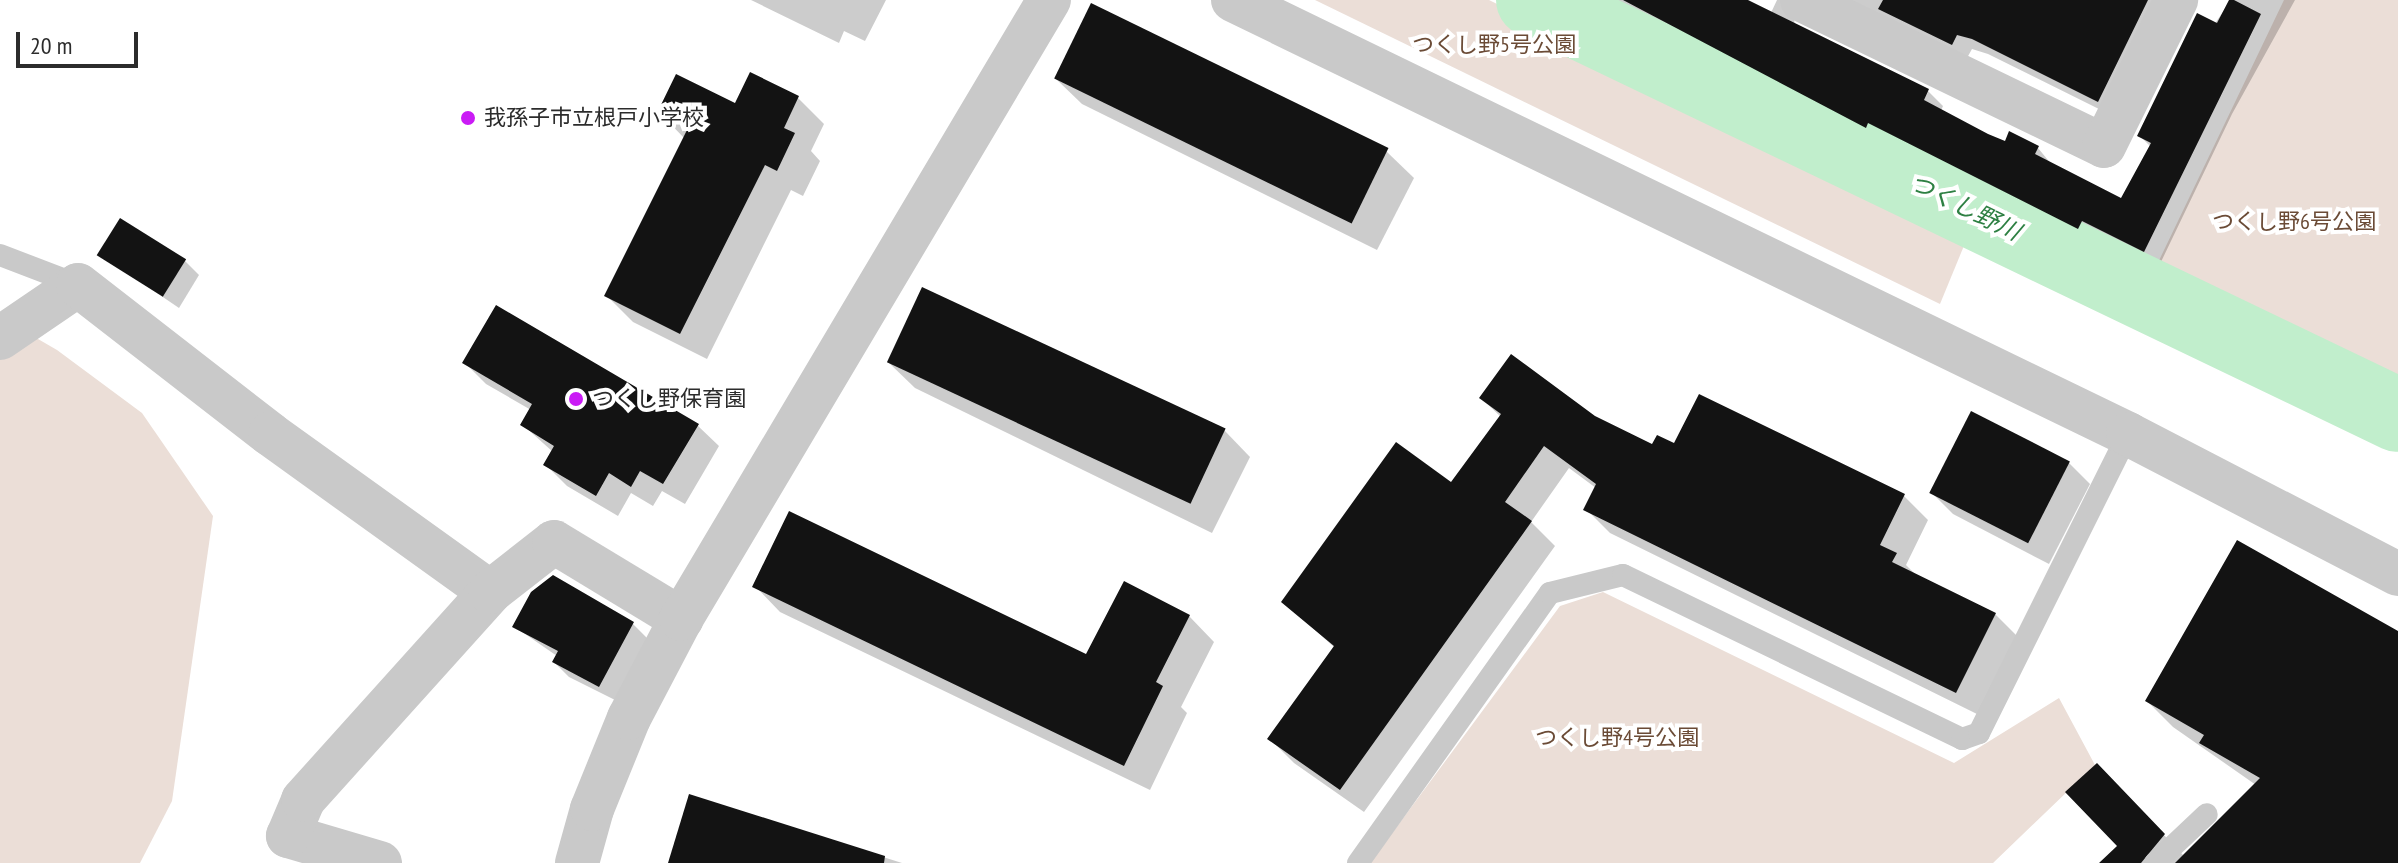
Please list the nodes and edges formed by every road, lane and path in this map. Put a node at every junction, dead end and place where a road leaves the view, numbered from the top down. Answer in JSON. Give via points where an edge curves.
{"nodes":[{"id":1,"x":1049,"y":0,"type":"edge"},
{"id":2,"x":1233,"y":0,"type":"edge"},
{"id":3,"x":1802,"y":0,"type":"edge"},
{"id":4,"x":2176,"y":0,"type":"edge"},
{"id":5,"x":0,"y":255,"type":"edge"},
{"id":6,"x":78,"y":285,"type":"junction"},
{"id":7,"x":0,"y":338,"type":"edge"},
{"id":8,"x":2128,"y":434,"type":"junction"},
{"id":9,"x":2398,"y":574,"type":"edge"},
{"id":10,"x":490,"y":592,"type":"junction"},
{"id":11,"x":681,"y":619,"type":"junction"},
{"id":12,"x":2207,"y":814,"type":"dead end"},
{"id":13,"x":380,"y":863,"type":"edge"},
{"id":14,"x":577,"y":863,"type":"edge"},
{"id":15,"x":1358,"y":863,"type":"edge"},
{"id":16,"x":2155,"y":863,"type":"edge"}],
"edges":[{"from":1,"to":11,"type":"street"},
{"from":2,"to":8,"type":"street"},
{"from":3,"to":4,"type":"street","via":[[2104,146]]},
{"from":5,"to":6,"type":"lane"},
{"from":6,"to":7,"type":"street"},
{"from":6,"to":10,"type":"street","via":[[270,434]]},
{"from":8,"to":9,"type":"street"},
{"from":8,"to":15,"type":"lane","via":[[1979,733],[1962,739],[1623,575],[1550,593]]},
{"from":10,"to":11,"type":"street","via":[[554,542]]},
{"from":10,"to":13,"type":"street","via":[[303,800],[288,836]]},
{"from":11,"to":14,"type":"street","via":[[629,718],[592,809]]},
{"from":12,"to":16,"type":"lane"}]}
